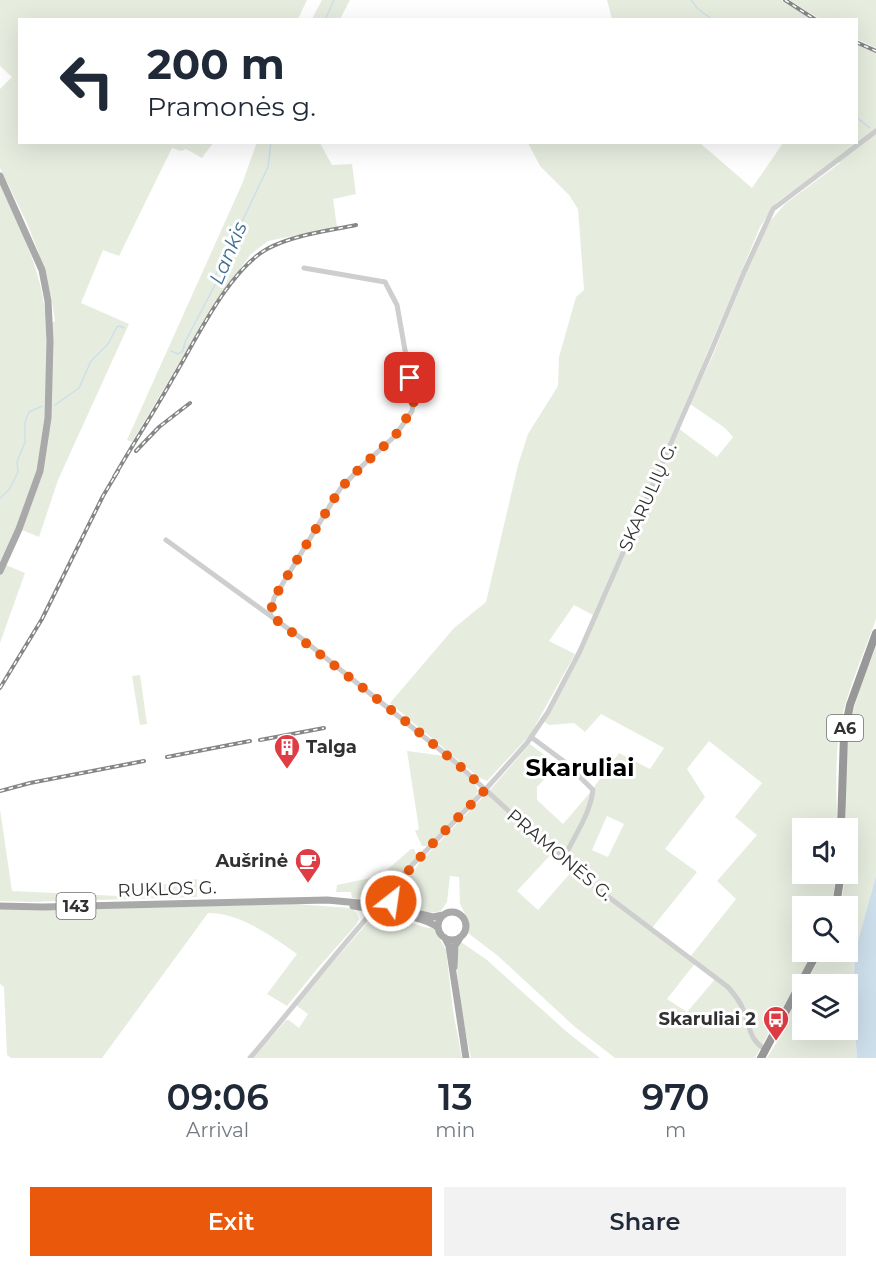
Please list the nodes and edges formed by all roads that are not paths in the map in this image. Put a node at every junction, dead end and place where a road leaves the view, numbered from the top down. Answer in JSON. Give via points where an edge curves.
{"nodes":[{"id":1,"x":876,"y":131,"type":"edge"},
{"id":2,"x":0,"y":176,"type":"edge"},
{"id":3,"x":304,"y":268,"type":"dead end"},
{"id":4,"x":166,"y":540,"type":"dead end"},
{"id":5,"x":0,"y":571,"type":"edge"},
{"id":6,"x":270,"y":615,"type":"junction"},
{"id":7,"x":876,"y":633,"type":"edge"},
{"id":8,"x":531,"y":737,"type":"junction"},
{"id":9,"x":485,"y":790,"type":"junction"},
{"id":10,"x":842,"y":818,"type":"edge"},
{"id":11,"x":566,"y":859,"type":"junction"},
{"id":12,"x":412,"y":867,"type":"junction"},
{"id":13,"x":0,"y":906,"type":"edge"},
{"id":14,"x":397,"y":908,"type":"junction"},
{"id":15,"x":380,"y":909,"type":"junction"},
{"id":16,"x":443,"y":915,"type":"junction"},
{"id":17,"x":438,"y":928,"type":"junction"},
{"id":18,"x":444,"y":938,"type":"junction"},
{"id":19,"x":460,"y":938,"type":"junction"},
{"id":20,"x":812,"y":962,"type":"edge"},
{"id":21,"x":454,"y":973,"type":"junction"},
{"id":22,"x":765,"y":1049,"type":"junction"},
{"id":23,"x":250,"y":1058,"type":"edge"},
{"id":24,"x":466,"y":1058,"type":"edge"},
{"id":25,"x":761,"y":1058,"type":"edge"}],
"edges":[{"from":1,"to":8,"type":"street","name":"SKARULIŲ G.","via":[[776,207],[765,224],[580,651]]},
{"from":2,"to":5,"type":"main road","via":[[42,270],[50,341],[48,418],[40,471]]},
{"from":3,"to":6,"type":"street","via":[[385,282],[390,288],[397,305],[414,401],[395,436],[340,489],[274,598]]},
{"from":4,"to":6,"type":"street","name":"PRAMONĖS G."},
{"from":6,"to":9,"type":"street","name":"PRAMONĖS G.","via":[[422,734]]},
{"from":7,"to":10,"type":"highway","number":"A6","via":[[847,718],[842,753]]},
{"from":8,"to":9,"type":"street","name":"SKARULIŲ G."},
{"from":8,"to":11,"type":"street","via":[[593,790]]},
{"from":9,"to":11,"type":"street","name":"PRAMONĖS G."},
{"from":9,"to":12,"type":"street","name":"SKARULIŲ G."},
{"from":11,"to":22,"type":"street","name":"PRAMONĖS G.","via":[[590,883],[728,987],[743,1009],[751,1036]]},
{"from":12,"to":14,"type":"street","name":"SKARULIŲ G.","via":[[391,897]]},
{"from":12,"to":15,"type":"street","name":"SKARULIŲ G.","via":[[385,893]]},
{"from":13,"to":15,"type":"main road","name":"RUKLOS G.","number":"143","via":[[300,901]]},
{"from":14,"to":15,"type":"main road","number":"143"},
{"from":14,"to":16,"type":"main road","number":"143","via":[[433,917]]},
{"from":15,"to":17,"type":"main road","number":"143","via":[[431,922]]},
{"from":15,"to":23,"type":"street","name":"SKARULIŲ G.","via":[[320,971]]},
{"from":16,"to":17,"type":"main road"},
{"from":16,"to":19,"type":"main road","number":"143","via":[[453,911],[464,917],[466,928]]},
{"from":17,"to":18,"type":"main road","number":"143"},
{"from":18,"to":19,"type":"main road"},
{"from":18,"to":21,"type":"main road","number":"143"},
{"from":19,"to":21,"type":"main road","number":"143","via":[[455,946]]},
{"from":20,"to":22,"type":"highway"},
{"from":21,"to":24,"type":"main road","number":"143"},
{"from":22,"to":25,"type":"highway"}]}
